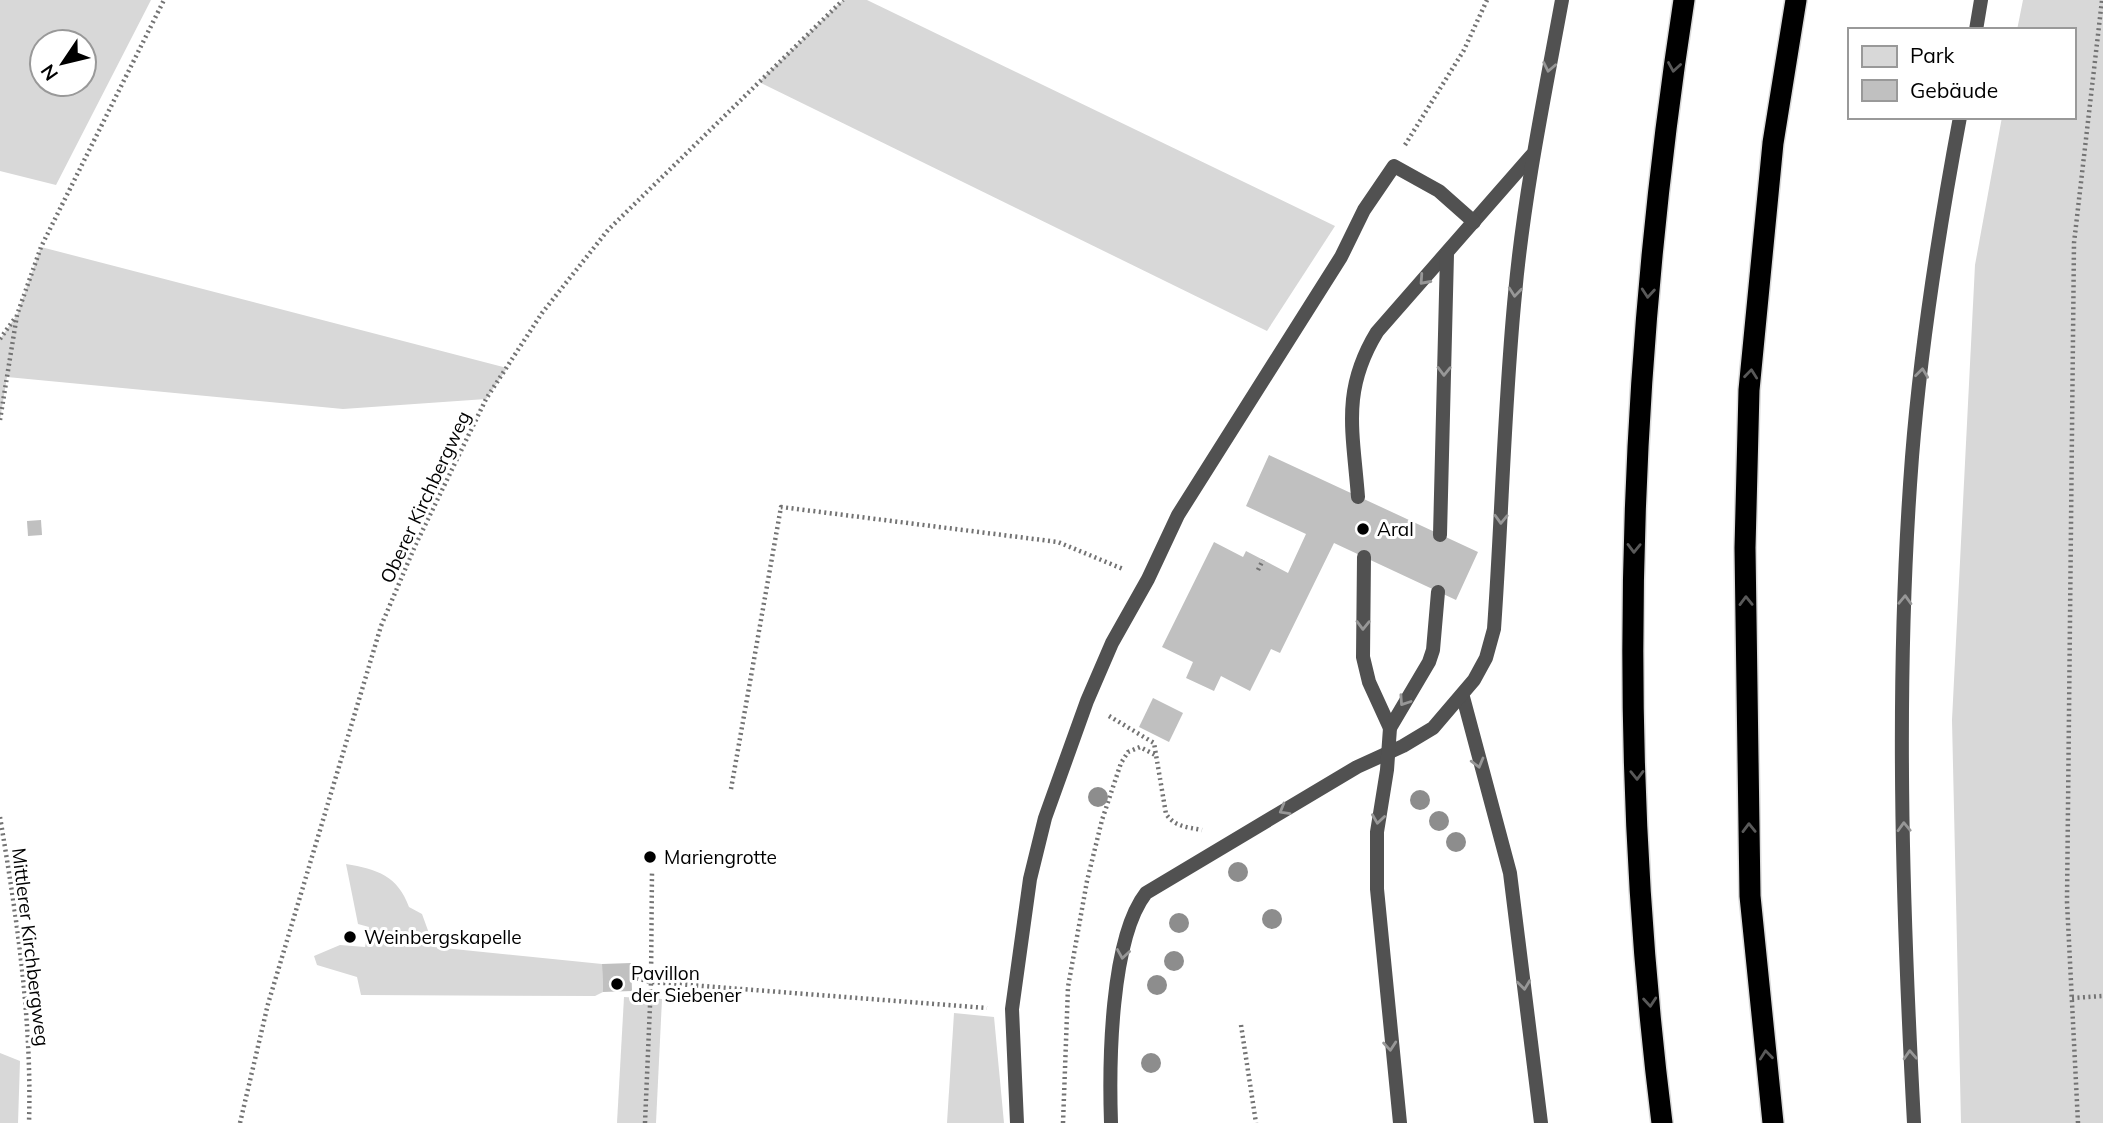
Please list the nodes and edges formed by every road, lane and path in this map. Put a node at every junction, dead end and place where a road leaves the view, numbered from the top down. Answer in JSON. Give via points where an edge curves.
{"nodes":[{"id":1,"x":164,"y":0,"type":"edge"},
{"id":2,"x":843,"y":0,"type":"edge"},
{"id":3,"x":1487,"y":0,"type":"edge"},
{"id":4,"x":1562,"y":0,"type":"edge"},
{"id":5,"x":1684,"y":0,"type":"edge"},
{"id":6,"x":1796,"y":0,"type":"edge"},
{"id":7,"x":1981,"y":0,"type":"edge"},
{"id":8,"x":2102,"y":0,"type":"edge"},
{"id":9,"x":1976,"y":28,"type":"edge"},
{"id":10,"x":1960,"y":119,"type":"edge"},
{"id":11,"x":1533,"y":154,"type":"junction"},
{"id":12,"x":1394,"y":166,"type":"junction"},
{"id":13,"x":1474,"y":222,"type":"junction"},
{"id":14,"x":1447,"y":254,"type":"junction"},
{"id":15,"x":17,"y":315,"type":"junction"},
{"id":16,"x":0,"y":339,"type":"edge"},
{"id":17,"x":0,"y":420,"type":"edge"},
{"id":18,"x":1358,"y":497,"type":"dead end"},
{"id":19,"x":1440,"y":535,"type":"dead end"},
{"id":20,"x":1364,"y":557,"type":"dead end"},
{"id":21,"x":1263,"y":560,"type":"dead end"},
{"id":22,"x":1258,"y":570,"type":"dead end"},
{"id":23,"x":1148,"y":579,"type":"junction"},
{"id":24,"x":1438,"y":592,"type":"dead end"},
{"id":25,"x":1463,"y":697,"type":"junction"},
{"id":26,"x":1124,"y":725,"type":"dead end"},
{"id":27,"x":1390,"y":728,"type":"junction"},
{"id":28,"x":1389,"y":752,"type":"junction"},
{"id":29,"x":1157,"y":756,"type":"junction"},
{"id":30,"x":731,"y":789,"type":"dead end"},
{"id":31,"x":0,"y":817,"type":"edge"},
{"id":32,"x":1218,"y":848,"type":"junction"},
{"id":33,"x":652,"y":872,"type":"dead end"},
{"id":34,"x":631,"y":977,"type":"dead end"},
{"id":35,"x":652,"y":982,"type":"junction"},
{"id":36,"x":2103,"y":996,"type":"edge"},
{"id":37,"x":2072,"y":998,"type":"junction"},
{"id":38,"x":1012,"y":1009,"type":"junction"},
{"id":39,"x":1241,"y":1025,"type":"dead end"},
{"id":40,"x":29,"y":1123,"type":"edge"},
{"id":41,"x":240,"y":1123,"type":"edge"},
{"id":42,"x":645,"y":1123,"type":"edge"},
{"id":43,"x":1017,"y":1123,"type":"edge"},
{"id":44,"x":1063,"y":1123,"type":"edge"},
{"id":45,"x":1111,"y":1123,"type":"edge"},
{"id":46,"x":1256,"y":1123,"type":"edge"},
{"id":47,"x":1400,"y":1123,"type":"edge"},
{"id":48,"x":1541,"y":1123,"type":"edge"},
{"id":49,"x":1662,"y":1123,"type":"edge"},
{"id":50,"x":1773,"y":1123,"type":"edge"},
{"id":51,"x":1914,"y":1123,"type":"edge"},
{"id":52,"x":2078,"y":1123,"type":"edge"}],
"edges":[{"from":1,"to":15,"type":"path","via":[[41,247]]},
{"from":2,"to":41,"type":"path","name":"Oberer Kirchbergweg","via":[[608,230],[542,313],[486,399],[381,626],[268,1004]]},
{"from":3,"to":12,"type":"path","via":[[1464,50]]},
{"from":4,"to":11,"type":"lane","one_way":true},
{"from":5,"to":49,"type":"highway","one_way":true,"via":[[1664,130],[1635,479],[1639,887]]},
{"from":50,"to":6,"type":"highway","one_way":true,"via":[[1750,896],[1746,535],[1750,376],[1773,143]]},
{"from":7,"to":9,"type":"lane"},
{"from":8,"to":37,"type":"path","via":[[2074,243],[2067,888]]},
{"from":51,"to":10,"type":"lane","one_way":true,"via":[[1903,799],[1906,571],[1912,456],[1934,273]]},
{"from":11,"to":13,"type":"lane"},
{"from":11,"to":25,"type":"lane","one_way":true,"via":[[1505,405],[1494,629],[1486,658]]},
{"from":12,"to":13,"type":"lane","via":[[1439,191]]},
{"from":12,"to":23,"type":"lane","via":[[1178,515]]},
{"from":13,"to":14,"type":"lane"},
{"from":14,"to":18,"type":"lane","one_way":true,"via":[[1377,332],[1361,359],[1351,403]]},
{"from":14,"to":19,"type":"lane","one_way":true},
{"from":15,"to":16,"type":"path"},
{"from":15,"to":17,"type":"path"},
{"from":20,"to":27,"type":"lane","one_way":true,"via":[[1363,657]]},
{"from":21,"to":22,"type":"path"},
{"from":23,"to":30,"type":"path","via":[[1058,542],[781,507]]},
{"from":23,"to":38,"type":"lane","via":[[1112,643],[1087,701],[1045,818],[1030,879]]},
{"from":24,"to":27,"type":"lane","one_way":true,"via":[[1429,662]]},
{"from":25,"to":28,"type":"lane","via":[[1424,735]]},
{"from":25,"to":48,"type":"lane","one_way":true,"via":[[1510,873]]},
{"from":26,"to":29,"type":"path","via":[[1152,740]]},
{"from":27,"to":28,"type":"lane"},
{"from":28,"to":32,"type":"lane","one_way":true},
{"from":28,"to":47,"type":"lane","one_way":true,"via":[[1375,859]]},
{"from":29,"to":32,"type":"path","via":[[1166,814],[1174,824],[1206,831]]},
{"from":29,"to":44,"type":"path","via":[[1140,747],[1128,752],[1102,820],[1068,987]]},
{"from":31,"to":40,"type":"path","name":"Mittlerer Kirchbergweg","via":[[20,942],[31,1056]]},
{"from":32,"to":45,"type":"lane","one_way":true,"via":[[1146,893],[1130,920],[1114,1020]]},
{"from":33,"to":35,"type":"path"},
{"from":34,"to":35,"type":"path"},
{"from":35,"to":38,"type":"path"},
{"from":35,"to":42,"type":"path"},
{"from":36,"to":37,"type":"path"},
{"from":37,"to":52,"type":"path"},
{"from":38,"to":43,"type":"lane"},
{"from":39,"to":46,"type":"path"}]}
